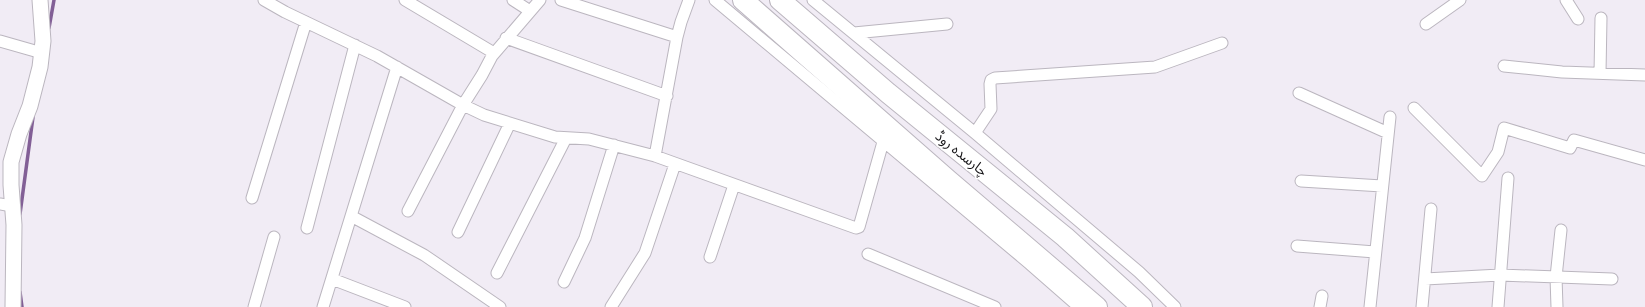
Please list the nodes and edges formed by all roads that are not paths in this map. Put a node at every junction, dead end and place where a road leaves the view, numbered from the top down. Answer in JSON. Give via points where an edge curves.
{"nodes":[{"id":1,"x":40,"y":0,"type":"edge"},
{"id":2,"x":264,"y":0,"type":"edge"},
{"id":3,"x":405,"y":0,"type":"edge"},
{"id":4,"x":513,"y":0,"type":"edge"},
{"id":5,"x":540,"y":0,"type":"edge"},
{"id":6,"x":562,"y":0,"type":"edge"},
{"id":7,"x":689,"y":0,"type":"edge"},
{"id":8,"x":715,"y":0,"type":"edge"},
{"id":9,"x":743,"y":0,"type":"edge"},
{"id":10,"x":780,"y":0,"type":"edge"},
{"id":11,"x":817,"y":0,"type":"edge"},
{"id":12,"x":1460,"y":0,"type":"edge"},
{"id":13,"x":1566,"y":0,"type":"edge"},
{"id":14,"x":530,"y":11,"type":"junction"},
{"id":15,"x":1601,"y":18,"type":"dead end"},
{"id":16,"x":1578,"y":19,"type":"dead end"},
{"id":17,"x":306,"y":22,"type":"junction"},
{"id":18,"x":947,"y":24,"type":"dead end"},
{"id":19,"x":1426,"y":24,"type":"dead end"},
{"id":20,"x":854,"y":33,"type":"junction"},
{"id":21,"x":677,"y":37,"type":"junction"},
{"id":22,"x":506,"y":38,"type":"junction"},
{"id":23,"x":0,"y":41,"type":"edge"},
{"id":24,"x":1222,"y":43,"type":"dead end"},
{"id":25,"x":355,"y":45,"type":"junction"},
{"id":26,"x":494,"y":52,"type":"junction"},
{"id":27,"x":42,"y":53,"type":"junction"},
{"id":28,"x":857,"y":66,"type":"junction"},
{"id":29,"x":1504,"y":66,"type":"dead end"},
{"id":30,"x":396,"y":67,"type":"junction"},
{"id":31,"x":1600,"y":73,"type":"junction"},
{"id":32,"x":1645,"y":75,"type":"edge"},
{"id":33,"x":840,"y":85,"type":"junction"},
{"id":34,"x":1299,"y":93,"type":"dead end"},
{"id":35,"x":667,"y":96,"type":"junction"},
{"id":36,"x":463,"y":105,"type":"junction"},
{"id":37,"x":1414,"y":108,"type":"dead end"},
{"id":38,"x":1390,"y":117,"type":"dead end"},
{"id":39,"x":510,"y":123,"type":"junction"},
{"id":40,"x":975,"y":133,"type":"junction"},
{"id":41,"x":1388,"y":133,"type":"junction"},
{"id":42,"x":566,"y":138,"type":"junction"},
{"id":43,"x":883,"y":142,"type":"junction"},
{"id":44,"x":614,"y":145,"type":"junction"},
{"id":45,"x":655,"y":156,"type":"junction"},
{"id":46,"x":1645,"y":160,"type":"edge"},
{"id":47,"x":675,"y":164,"type":"junction"},
{"id":48,"x":1508,"y":178,"type":"dead end"},
{"id":49,"x":1301,"y":181,"type":"dead end"},
{"id":50,"x":734,"y":185,"type":"junction"},
{"id":51,"x":1382,"y":186,"type":"junction"},
{"id":52,"x":252,"y":198,"type":"dead end"},
{"id":53,"x":6,"y":205,"type":"edge"},
{"id":54,"x":1431,"y":209,"type":"dead end"},
{"id":55,"x":408,"y":211,"type":"dead end"},
{"id":56,"x":351,"y":216,"type":"junction"},
{"id":57,"x":307,"y":228,"type":"dead end"},
{"id":58,"x":1561,"y":230,"type":"dead end"},
{"id":59,"x":458,"y":232,"type":"dead end"},
{"id":60,"x":274,"y":237,"type":"dead end"},
{"id":61,"x":1297,"y":246,"type":"dead end"},
{"id":62,"x":1375,"y":252,"type":"junction"},
{"id":63,"x":868,"y":254,"type":"dead end"},
{"id":64,"x":710,"y":257,"type":"dead end"},
{"id":65,"x":497,"y":272,"type":"dead end"},
{"id":66,"x":1500,"y":275,"type":"junction"},
{"id":67,"x":1556,"y":277,"type":"junction"},
{"id":68,"x":332,"y":279,"type":"junction"},
{"id":69,"x":1425,"y":279,"type":"junction"},
{"id":70,"x":1612,"y":279,"type":"dead end"},
{"id":71,"x":564,"y":282,"type":"dead end"},
{"id":72,"x":1322,"y":296,"type":"dead end"},
{"id":73,"x":13,"y":307,"type":"edge"},
{"id":74,"x":254,"y":307,"type":"edge"},
{"id":75,"x":323,"y":307,"type":"edge"},
{"id":76,"x":405,"y":307,"type":"edge"},
{"id":77,"x":500,"y":307,"type":"edge"},
{"id":78,"x":611,"y":307,"type":"edge"},
{"id":79,"x":995,"y":307,"type":"edge"},
{"id":80,"x":1079,"y":307,"type":"edge"},
{"id":81,"x":1097,"y":307,"type":"edge"},
{"id":82,"x":1142,"y":307,"type":"edge"},
{"id":83,"x":1175,"y":307,"type":"edge"},
{"id":84,"x":1320,"y":307,"type":"edge"},
{"id":85,"x":1370,"y":307,"type":"edge"},
{"id":86,"x":1422,"y":307,"type":"edge"},
{"id":87,"x":1498,"y":307,"type":"edge"},
{"id":88,"x":1557,"y":307,"type":"edge"}],
"edges":[{"from":1,"to":27,"type":"street"},
{"from":2,"to":17,"type":"street"},
{"from":3,"to":26,"type":"street"},
{"from":4,"to":14,"type":"street"},
{"from":5,"to":14,"type":"street"},
{"from":6,"to":21,"type":"street"},
{"from":7,"to":21,"type":"street"},
{"from":8,"to":43,"type":"street"},
{"from":9,"to":33,"type":"highway","name":"چارسدہ روڈ"},
{"from":10,"to":28,"type":"highway","name":"چارسدہ روڈ"},
{"from":11,"to":20,"type":"street"},
{"from":12,"to":19,"type":"street"},
{"from":13,"to":16,"type":"street"},
{"from":14,"to":22,"type":"street"},
{"from":15,"to":31,"type":"street"},
{"from":17,"to":25,"type":"street"},
{"from":17,"to":52,"type":"street"},
{"from":18,"to":20,"type":"street"},
{"from":20,"to":40,"type":"street"},
{"from":21,"to":35,"type":"street"},
{"from":22,"to":26,"type":"street"},
{"from":22,"to":35,"type":"street"},
{"from":23,"to":27,"type":"street"},
{"from":24,"to":40,"type":"street","via":[[1155,67],[995,78],[990,84],[991,109]]},
{"from":25,"to":30,"type":"street"},
{"from":25,"to":57,"type":"street"},
{"from":26,"to":36,"type":"street"},
{"from":27,"to":53,"type":"street","via":[[30,106],[11,162]]},
{"from":28,"to":33,"type":"highway"},
{"from":28,"to":82,"type":"highway","name":"چارسدہ روڈ","via":[[1065,237]]},
{"from":29,"to":31,"type":"street"},
{"from":30,"to":36,"type":"street"},
{"from":30,"to":56,"type":"street"},
{"from":31,"to":32,"type":"street"},
{"from":33,"to":81,"type":"highway","name":"چارسدہ روڈ"},
{"from":34,"to":41,"type":"street"},
{"from":35,"to":45,"type":"street"},
{"from":36,"to":39,"type":"street"},
{"from":36,"to":55,"type":"street"},
{"from":37,"to":46,"type":"street","via":[[1482,176],[1498,152],[1504,128],[1570,148],[1574,140]]},
{"from":38,"to":41,"type":"street"},
{"from":39,"to":42,"type":"street"},
{"from":39,"to":59,"type":"street"},
{"from":40,"to":83,"type":"street","via":[[1138,272]]},
{"from":41,"to":51,"type":"street"},
{"from":42,"to":44,"type":"street","via":[[589,139]]},
{"from":42,"to":65,"type":"street"},
{"from":43,"to":50,"type":"street","via":[[859,227],[856,228]]},
{"from":43,"to":80,"type":"street"},
{"from":44,"to":45,"type":"street"},
{"from":44,"to":71,"type":"street","via":[[585,238]]},
{"from":45,"to":47,"type":"street"},
{"from":47,"to":50,"type":"street"},
{"from":47,"to":78,"type":"street","via":[[645,253]]},
{"from":48,"to":66,"type":"street"},
{"from":49,"to":51,"type":"street"},
{"from":50,"to":64,"type":"street"},
{"from":51,"to":62,"type":"street"},
{"from":53,"to":73,"type":"street","via":[[14,276]]},
{"from":54,"to":69,"type":"street"},
{"from":56,"to":68,"type":"street"},
{"from":56,"to":77,"type":"street","via":[[424,256]]},
{"from":58,"to":67,"type":"street"},
{"from":60,"to":74,"type":"street"},
{"from":61,"to":62,"type":"street"},
{"from":62,"to":85,"type":"street"},
{"from":63,"to":79,"type":"street"},
{"from":66,"to":67,"type":"street"},
{"from":66,"to":69,"type":"street"},
{"from":66,"to":87,"type":"street"},
{"from":67,"to":70,"type":"street"},
{"from":67,"to":88,"type":"street"},
{"from":68,"to":75,"type":"street"},
{"from":68,"to":76,"type":"street"},
{"from":69,"to":86,"type":"street"},
{"from":72,"to":84,"type":"street"}]}
